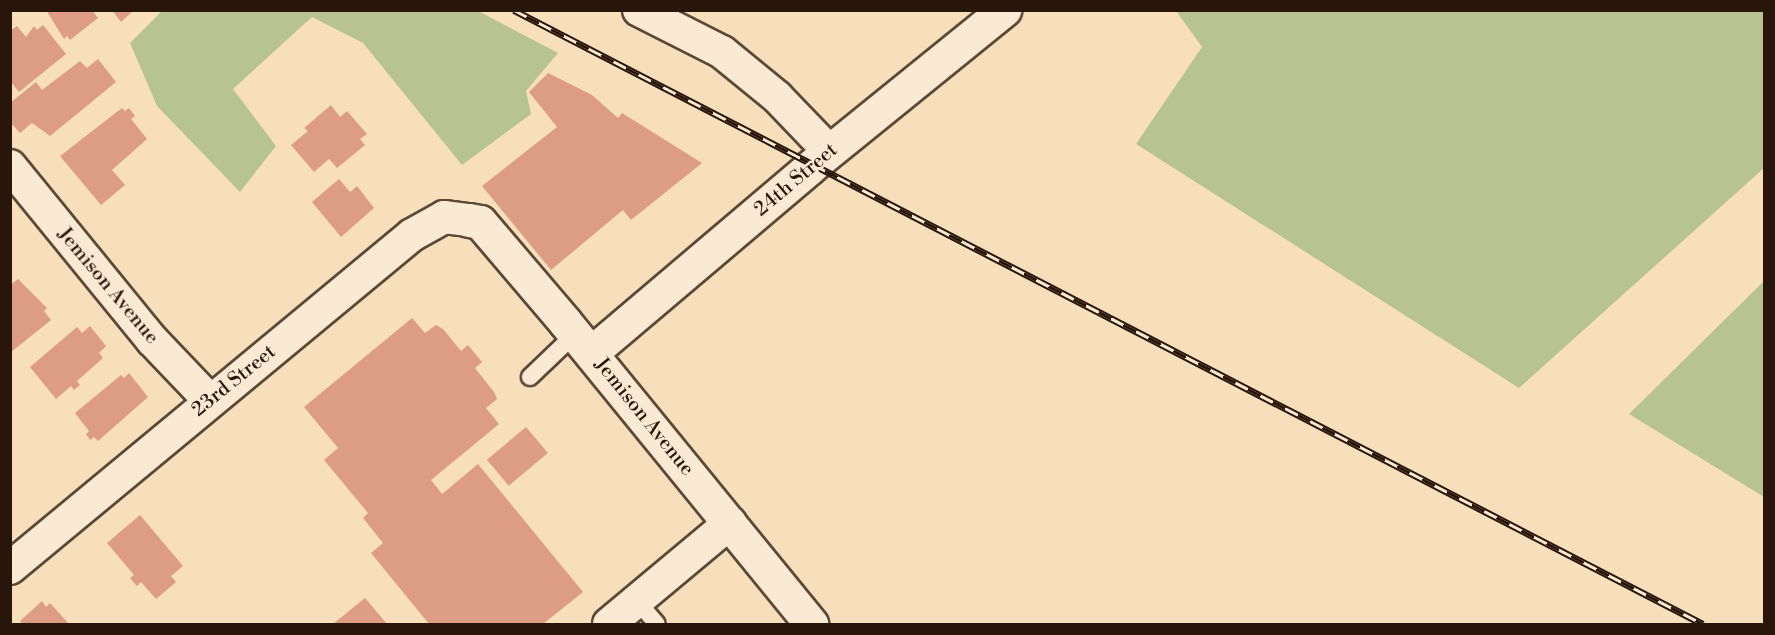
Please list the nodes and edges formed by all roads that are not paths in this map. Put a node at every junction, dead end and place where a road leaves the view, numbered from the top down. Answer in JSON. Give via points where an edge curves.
{"nodes":[{"id":1,"x":639,"y":10,"type":"edge"},
{"id":2,"x":1004,"y":10,"type":"edge"},
{"id":3,"x":694,"y":23,"type":"edge"},
{"id":4,"x":829,"y":151,"type":"junction"},
{"id":5,"x":10,"y":166,"type":"edge"},
{"id":6,"x":469,"y":220,"type":"joint"},
{"id":7,"x":583,"y":344,"type":"junction"},
{"id":8,"x":530,"y":377,"type":"dead end"},
{"id":9,"x":210,"y":401,"type":"junction"},
{"id":10,"x":730,"y":523,"type":"junction"},
{"id":11,"x":10,"y":568,"type":"edge"},
{"id":12,"x":637,"y":601,"type":"junction"},
{"id":13,"x":609,"y":624,"type":"edge"},
{"id":14,"x":657,"y":624,"type":"edge"},
{"id":15,"x":811,"y":624,"type":"edge"}],
"edges":[{"from":1,"to":3,"type":"street"},
{"from":2,"to":4,"type":"street","name":"24th Street"},
{"from":3,"to":4,"type":"street","via":[[722,52],[777,97]]},
{"from":4,"to":7,"type":"street","name":"24th Street"},
{"from":5,"to":9,"type":"street","name":"Jemison Avenue","via":[[152,340]]},
{"from":6,"to":7,"type":"street","name":"Jemison Avenue","via":[[480,222]]},
{"from":6,"to":9,"type":"street","name":"23rd Street","via":[[444,217],[412,235]]},
{"from":7,"to":8,"type":"lane"},
{"from":7,"to":10,"type":"street","name":"Jemison Avenue"},
{"from":9,"to":11,"type":"street","name":"23rd Street"},
{"from":10,"to":12,"type":"street"},
{"from":10,"to":15,"type":"street","name":"Jemison Avenue"},
{"from":12,"to":13,"type":"street"},
{"from":12,"to":14,"type":"lane"}]}
